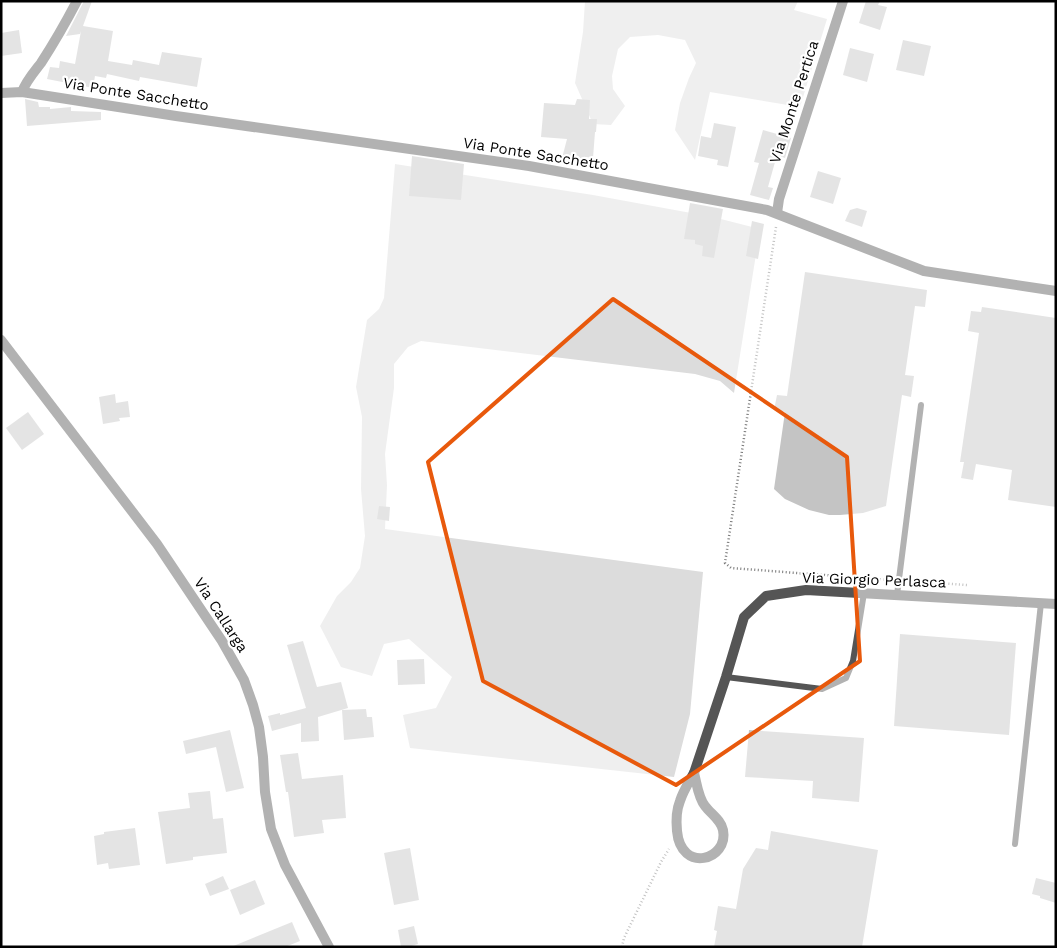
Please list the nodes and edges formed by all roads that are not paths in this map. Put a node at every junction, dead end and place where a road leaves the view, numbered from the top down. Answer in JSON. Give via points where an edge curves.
{"nodes":[{"id":1,"x":77,"y":1,"type":"edge"},
{"id":2,"x":843,"y":1,"type":"edge"},
{"id":3,"x":22,"y":92,"type":"junction"},
{"id":4,"x":1,"y":93,"type":"edge"},
{"id":5,"x":777,"y":213,"type":"junction"},
{"id":6,"x":1056,"y":291,"type":"edge"},
{"id":7,"x":1,"y":340,"type":"edge"},
{"id":8,"x":921,"y":405,"type":"dead end"},
{"id":9,"x":864,"y":593,"type":"junction"},
{"id":10,"x":897,"y":595,"type":"junction"},
{"id":11,"x":1041,"y":603,"type":"junction"},
{"id":12,"x":1056,"y":604,"type":"edge"},
{"id":13,"x":726,"y":677,"type":"junction"},
{"id":14,"x":694,"y":773,"type":"junction"},
{"id":15,"x":1015,"y":844,"type":"dead end"},
{"id":16,"x":329,"y":947,"type":"edge"}],
"edges":[{"from":1,"to":3,"type":"street"},
{"from":2,"to":5,"type":"street","name":"Via Monte Pertica"},
{"from":3,"to":4,"type":"street","name":"Via Ponte Sacchetto"},
{"from":3,"to":5,"type":"street","name":"Via Ponte Sacchetto","via":[[529,166]]},
{"from":5,"to":6,"type":"street","name":"Via Ponte Sacchetto","via":[[924,270]]},
{"from":7,"to":16,"type":"street","name":"Via Callarga","via":[[157,544],[244,680],[259,727],[271,829],[285,865]]},
{"from":8,"to":10,"type":"lane"},
{"from":9,"to":10,"type":"street","name":"Via Giorgio Perlasca"},
{"from":9,"to":13,"type":"street","name":"Via Giorgio Perlasca","via":[[806,590],[766,596],[744,617]]},
{"from":9,"to":13,"type":"lane","via":[[854,661],[846,678],[822,689]]},
{"from":10,"to":11,"type":"street","name":"Via Giorgio Perlasca"},
{"from":11,"to":12,"type":"street","name":"Via Giorgio Perlasca"},
{"from":11,"to":15,"type":"lane"},
{"from":13,"to":14,"type":"street","name":"Via Giorgio Perlasca"},
{"from":14,"to":14,"type":"street","name":"Via Giorgio Perlasca","via":[[700,798],[721,824],[724,838],[718,851],[706,858],[686,853],[677,836],[680,801]]}]}
